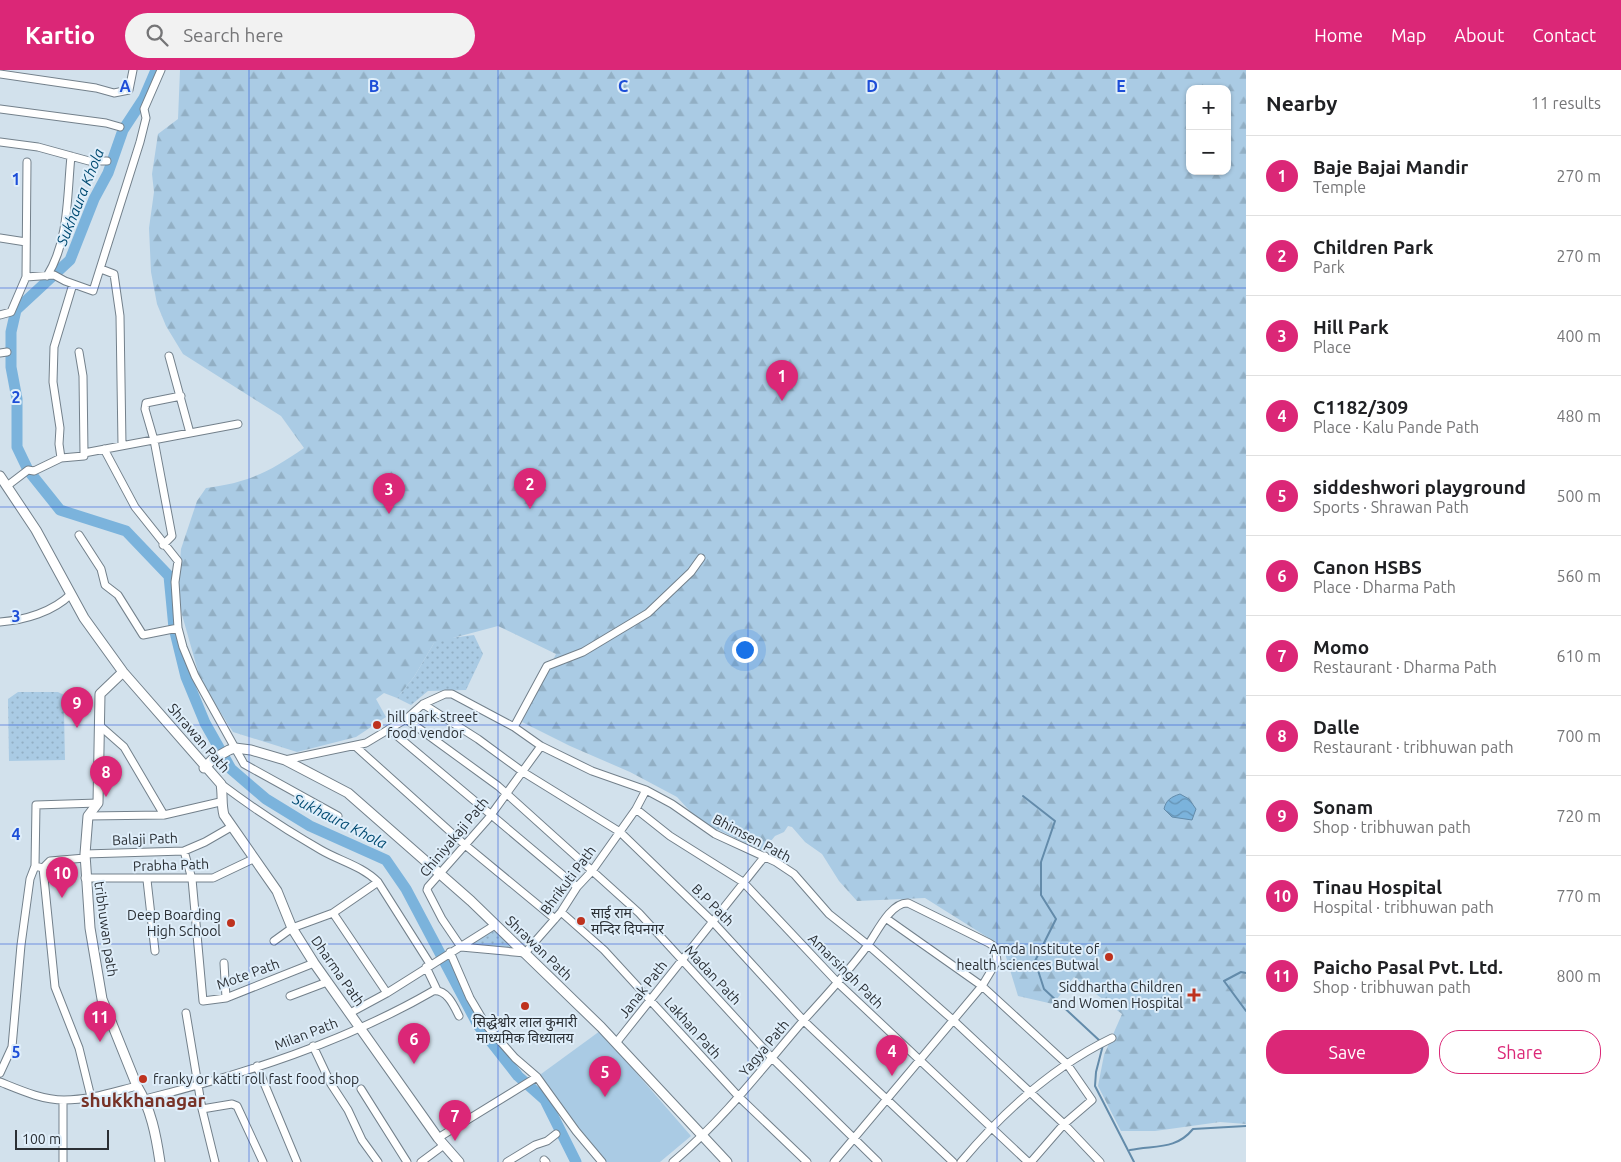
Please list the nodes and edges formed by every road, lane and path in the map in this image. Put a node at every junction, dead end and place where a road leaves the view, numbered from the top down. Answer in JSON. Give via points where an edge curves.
{"nodes":[{"id":1,"x":133,"y":70,"type":"edge"},
{"id":2,"x":161,"y":70,"type":"edge"},
{"id":3,"x":0,"y":74,"type":"edge"},
{"id":4,"x":0,"y":109,"type":"edge"},
{"id":5,"x":120,"y":127,"type":"dead end"},
{"id":6,"x":0,"y":142,"type":"edge"},
{"id":7,"x":71,"y":156,"type":"junction"},
{"id":8,"x":107,"y":161,"type":"dead end"},
{"id":9,"x":27,"y":162,"type":"dead end"},
{"id":10,"x":0,"y":238,"type":"edge"},
{"id":11,"x":26,"y":242,"type":"junction"},
{"id":12,"x":101,"y":269,"type":"junction"},
{"id":13,"x":47,"y":276,"type":"junction"},
{"id":14,"x":26,"y":277,"type":"junction"},
{"id":15,"x":72,"y":284,"type":"junction"},
{"id":16,"x":0,"y":315,"type":"edge"},
{"id":17,"x":79,"y":352,"type":"dead end"},
{"id":18,"x":169,"y":356,"type":"dead end"},
{"id":19,"x":181,"y":396,"type":"junction"},
{"id":20,"x":238,"y":424,"type":"dead end"},
{"id":21,"x":190,"y":433,"type":"junction"},
{"id":22,"x":154,"y":440,"type":"junction"},
{"id":23,"x":122,"y":445,"type":"junction"},
{"id":24,"x":104,"y":449,"type":"junction"},
{"id":25,"x":84,"y":454,"type":"junction"},
{"id":26,"x":61,"y":458,"type":"junction"},
{"id":27,"x":0,"y":476,"type":"edge"},
{"id":28,"x":7,"y":486,"type":"junction"},
{"id":29,"x":79,"y":535,"type":"dead end"},
{"id":30,"x":163,"y":545,"type":"junction"},
{"id":31,"x":702,"y":558,"type":"dead end"},
{"id":32,"x":71,"y":594,"type":"junction"},
{"id":33,"x":0,"y":622,"type":"edge"},
{"id":34,"x":178,"y":628,"type":"junction"},
{"id":35,"x":123,"y":672,"type":"junction"},
{"id":36,"x":423,"y":704,"type":"junction"},
{"id":37,"x":406,"y":719,"type":"junction"},
{"id":38,"x":100,"y":725,"type":"junction"},
{"id":39,"x":514,"y":727,"type":"junction"},
{"id":40,"x":389,"y":729,"type":"junction"},
{"id":41,"x":354,"y":746,"type":"junction"},
{"id":42,"x":541,"y":746,"type":"junction"},
{"id":43,"x":232,"y":749,"type":"junction"},
{"id":44,"x":285,"y":760,"type":"junction"},
{"id":45,"x":204,"y":768,"type":"junction"},
{"id":46,"x":523,"y":772,"type":"junction"},
{"id":47,"x":220,"y":784,"type":"junction"},
{"id":48,"x":646,"y":790,"type":"junction"},
{"id":49,"x":506,"y":793,"type":"junction"},
{"id":50,"x":220,"y":802,"type":"junction"},
{"id":51,"x":98,"y":803,"type":"junction"},
{"id":52,"x":636,"y":809,"type":"junction"},
{"id":53,"x":491,"y":814,"type":"junction"},
{"id":54,"x":88,"y":816,"type":"junction"},
{"id":55,"x":164,"y":816,"type":"junction"},
{"id":56,"x":338,"y":816,"type":"dead end"},
{"id":57,"x":231,"y":826,"type":"junction"},
{"id":58,"x":620,"y":832,"type":"junction"},
{"id":59,"x":464,"y":844,"type":"junction"},
{"id":60,"x":184,"y":851,"type":"junction"},
{"id":61,"x":85,"y":856,"type":"junction"},
{"id":62,"x":765,"y":856,"type":"junction"},
{"id":63,"x":253,"y":859,"type":"junction"},
{"id":64,"x":35,"y":866,"type":"junction"},
{"id":65,"x":43,"y":868,"type":"junction"},
{"id":66,"x":592,"y":871,"type":"junction"},
{"id":67,"x":440,"y":876,"type":"junction"},
{"id":68,"x":85,"y":878,"type":"junction"},
{"id":69,"x":148,"y":880,"type":"junction"},
{"id":70,"x":192,"y":880,"type":"junction"},
{"id":71,"x":378,"y":882,"type":"junction"},
{"id":72,"x":743,"y":882,"type":"junction"},
{"id":73,"x":577,"y":887,"type":"junction"},
{"id":74,"x":561,"y":912,"type":"junction"},
{"id":75,"x":333,"y":913,"type":"junction"},
{"id":76,"x":886,"y":918,"type":"junction"},
{"id":77,"x":554,"y":919,"type":"junction"},
{"id":78,"x":714,"y":922,"type":"junction"},
{"id":79,"x":495,"y":924,"type":"junction"},
{"id":80,"x":292,"y":928,"type":"junction"},
{"id":81,"x":274,"y":941,"type":"dead end"},
{"id":82,"x":868,"y":945,"type":"junction"},
{"id":83,"x":461,"y":947,"type":"junction"},
{"id":84,"x":155,"y":951,"type":"dead end"},
{"id":85,"x":450,"y":952,"type":"junction"},
{"id":86,"x":525,"y":953,"type":"junction"},
{"id":87,"x":681,"y":960,"type":"junction"},
{"id":88,"x":314,"y":962,"type":"junction"},
{"id":89,"x":224,"y":963,"type":"dead end"},
{"id":90,"x":430,"y":964,"type":"junction"},
{"id":91,"x":327,"y":982,"type":"junction"},
{"id":92,"x":839,"y":984,"type":"junction"},
{"id":93,"x":982,"y":986,"type":"junction"},
{"id":94,"x":436,"y":990,"type":"junction"},
{"id":95,"x":387,"y":993,"type":"junction"},
{"id":96,"x":290,"y":996,"type":"dead end"},
{"id":97,"x":226,"y":998,"type":"junction"},
{"id":98,"x":651,"y":1000,"type":"junction"},
{"id":99,"x":186,"y":1013,"type":"dead end"},
{"id":100,"x":350,"y":1013,"type":"junction"},
{"id":101,"x":460,"y":1016,"type":"dead end"},
{"id":102,"x":953,"y":1020,"type":"junction"},
{"id":103,"x":804,"y":1021,"type":"junction"},
{"id":104,"x":360,"y":1027,"type":"junction"},
{"id":105,"x":1112,"y":1038,"type":"dead end"},
{"id":106,"x":616,"y":1043,"type":"junction"},
{"id":107,"x":313,"y":1046,"type":"junction"},
{"id":108,"x":772,"y":1059,"type":"junction"},
{"id":109,"x":919,"y":1061,"type":"junction"},
{"id":110,"x":1066,"y":1064,"type":"junction"},
{"id":111,"x":257,"y":1066,"type":"junction"},
{"id":112,"x":0,"y":1073,"type":"edge"},
{"id":113,"x":535,"y":1079,"type":"junction"},
{"id":114,"x":0,"y":1082,"type":"edge"},
{"id":115,"x":199,"y":1085,"type":"junction"},
{"id":116,"x":137,"y":1086,"type":"junction"},
{"id":117,"x":361,"y":1089,"type":"dead end"},
{"id":118,"x":1031,"y":1093,"type":"junction"},
{"id":119,"x":91,"y":1097,"type":"junction"},
{"id":120,"x":740,"y":1097,"type":"junction"},
{"id":121,"x":145,"y":1099,"type":"junction"},
{"id":122,"x":63,"y":1100,"type":"junction"},
{"id":123,"x":886,"y":1100,"type":"junction"},
{"id":124,"x":202,"y":1109,"type":"junction"},
{"id":125,"x":1064,"y":1124,"type":"junction"},
{"id":126,"x":990,"y":1128,"type":"junction"},
{"id":127,"x":556,"y":1134,"type":"dead end"},
{"id":128,"x":703,"y":1137,"type":"junction"},
{"id":129,"x":853,"y":1139,"type":"junction"},
{"id":130,"x":441,"y":1141,"type":"junction"},
{"id":131,"x":516,"y":1160,"type":"edge"},
{"id":132,"x":63,"y":1162,"type":"edge"},
{"id":133,"x":160,"y":1162,"type":"edge"},
{"id":134,"x":215,"y":1162,"type":"edge"},
{"id":135,"x":263,"y":1162,"type":"edge"},
{"id":136,"x":297,"y":1162,"type":"edge"},
{"id":137,"x":378,"y":1162,"type":"edge"},
{"id":138,"x":407,"y":1162,"type":"edge"},
{"id":139,"x":421,"y":1162,"type":"edge"},
{"id":140,"x":459,"y":1162,"type":"edge"},
{"id":141,"x":507,"y":1162,"type":"edge"},
{"id":142,"x":602,"y":1162,"type":"edge"},
{"id":143,"x":673,"y":1162,"type":"edge"},
{"id":144,"x":727,"y":1162,"type":"edge"},
{"id":145,"x":807,"y":1162,"type":"edge"},
{"id":146,"x":834,"y":1162,"type":"edge"},
{"id":147,"x":878,"y":1162,"type":"edge"},
{"id":148,"x":953,"y":1162,"type":"edge"},
{"id":149,"x":962,"y":1162,"type":"edge"},
{"id":150,"x":1030,"y":1162,"type":"edge"},
{"id":151,"x":1100,"y":1162,"type":"edge"}],
"edges":[{"from":1,"to":3,"type":"street","via":[[129,90],[114,93]]},
{"from":2,"to":12,"type":"street","via":[[144,109],[146,118],[140,142]]},
{"from":4,"to":5,"type":"street"},
{"from":6,"to":7,"type":"street"},
{"from":7,"to":8,"type":"street"},
{"from":7,"to":13,"type":"street","via":[[62,241],[58,258]]},
{"from":9,"to":11,"type":"street"},
{"from":10,"to":11,"type":"street"},
{"from":11,"to":14,"type":"street"},
{"from":12,"to":15,"type":"street","via":[[92,291]]},
{"from":12,"to":23,"type":"street","via":[[114,274],[118,300]]},
{"from":13,"to":14,"type":"street"},
{"from":13,"to":15,"type":"street","via":[[54,274]]},
{"from":14,"to":16,"type":"street","via":[[11,312]]},
{"from":15,"to":26,"type":"street","via":[[54,347],[53,382]]},
{"from":17,"to":25,"type":"street","via":[[84,376]]},
{"from":18,"to":19,"type":"street"},
{"from":19,"to":21,"type":"street"},
{"from":19,"to":22,"type":"street","via":[[146,403]]},
{"from":20,"to":21,"type":"street"},
{"from":21,"to":22,"type":"street"},
{"from":22,"to":23,"type":"street"},
{"from":22,"to":30,"type":"street","via":[[172,536]]},
{"from":23,"to":24,"type":"street"},
{"from":24,"to":25,"type":"street"},
{"from":24,"to":30,"type":"street","via":[[135,507]]},
{"from":25,"to":26,"type":"street"},
{"from":26,"to":28,"type":"street","via":[[28,470]]},
{"from":27,"to":28,"type":"street","name":"Shrawan Path"},
{"from":28,"to":32,"type":"street","name":"Shrawan Path","via":[[36,530]]},
{"from":29,"to":34,"type":"street","via":[[101,569],[105,585],[118,595],[143,635]]},
{"from":30,"to":34,"type":"street","via":[[178,561],[175,582]]},
{"from":31,"to":39,"type":"street","via":[[648,613],[583,652],[547,666]]},
{"from":32,"to":33,"type":"street","via":[[62,604],[42,613]]},
{"from":32,"to":35,"type":"street","name":"Shrawan Path"},
{"from":34,"to":43,"type":"street","via":[[195,676]]},
{"from":35,"to":38,"type":"street","via":[[100,694]]},
{"from":35,"to":45,"type":"street","name":"Shrawan Path"},
{"from":36,"to":37,"type":"street","name":"Bhimsen Path"},
{"from":36,"to":39,"type":"street","name":"Bhimsen Path","via":[[452,694]]},
{"from":36,"to":46,"type":"street","name":"B.P Path"},
{"from":37,"to":40,"type":"street","name":"Bhimsen Path"},
{"from":37,"to":49,"type":"street","name":"Madan Path"},
{"from":38,"to":51,"type":"street"},
{"from":38,"to":55,"type":"street","via":[[124,747]]},
{"from":39,"to":42,"type":"street","name":"Bhimsen Path"},
{"from":40,"to":41,"type":"street","name":"Bhimsen Path","via":[[366,743]]},
{"from":40,"to":53,"type":"street"},
{"from":41,"to":44,"type":"street","name":"Bhimsen Path"},
{"from":41,"to":59,"type":"street"},
{"from":42,"to":46,"type":"street","name":"Chiniyakaji Path"},
{"from":42,"to":48,"type":"street","name":"Bhimsen Path","via":[[592,771]]},
{"from":43,"to":44,"type":"street","name":"Shrawan Path"},
{"from":43,"to":45,"type":"street"},
{"from":43,"to":56,"type":"street","via":[[244,764]]},
{"from":44,"to":67,"type":"street","name":"Shrawan Path","via":[[348,793]]},
{"from":45,"to":47,"type":"street","name":"Shrawan Path"},
{"from":46,"to":49,"type":"street","name":"Chiniyakaji Path"},
{"from":46,"to":58,"type":"street","name":"B.P Path"},
{"from":47,"to":50,"type":"street","name":"Dharma Path","via":[[223,795]]},
{"from":47,"to":71,"type":"street","name":"Shrawan Path","via":[[279,826],[369,874]]},
{"from":48,"to":52,"type":"street","name":"Bhrikuti Path"},
{"from":48,"to":62,"type":"street","name":"Bhimsen Path","via":[[715,834]]},
{"from":49,"to":53,"type":"street","name":"Chiniyakaji Path"},
{"from":49,"to":66,"type":"street","name":"Madan Path"},
{"from":50,"to":55,"type":"street"},
{"from":50,"to":57,"type":"street","name":"Dharma Path"},
{"from":51,"to":54,"type":"street"},
{"from":51,"to":64,"type":"street","via":[[36,805]]},
{"from":52,"to":58,"type":"street","name":"Bhrikuti Path"},
{"from":52,"to":72,"type":"street","name":"Amarsingh Path","via":[[670,836]]},
{"from":53,"to":59,"type":"street","name":"Chiniyakaji Path"},
{"from":53,"to":73,"type":"street"},
{"from":54,"to":55,"type":"street"},
{"from":54,"to":61,"type":"street","name":"tribhuwan path"},
{"from":57,"to":60,"type":"street","name":"Balaji Path"},
{"from":57,"to":63,"type":"street","name":"Dharma Path"},
{"from":58,"to":66,"type":"street","name":"Bhrikuti Path"},
{"from":58,"to":78,"type":"street","name":"B.P Path"},
{"from":59,"to":67,"type":"street","name":"Chiniyakaji Path"},
{"from":59,"to":77,"type":"street"},
{"from":60,"to":61,"type":"street","name":"Balaji Path"},
{"from":60,"to":70,"type":"street"},
{"from":61,"to":65,"type":"street","name":"Balaji Path","via":[[50,862]]},
{"from":61,"to":68,"type":"street","name":"tribhuwan path"},
{"from":62,"to":72,"type":"street","name":"Janak Path"},
{"from":62,"to":82,"type":"street","name":"Bhimsen Path","via":[[794,874],[829,914]]},
{"from":63,"to":70,"type":"street","name":"Prabha Path","via":[[212,878]]},
{"from":63,"to":80,"type":"street","name":"Dharma Path","via":[[276,891]]},
{"from":64,"to":65,"type":"street"},
{"from":64,"to":112,"type":"street","via":[[30,879],[21,945],[12,1047]]},
{"from":65,"to":119,"type":"street","via":[[55,986],[80,1048]]},
{"from":66,"to":73,"type":"street","name":"Bhrikuti Path"},
{"from":66,"to":87,"type":"street","name":"Madan Path","via":[[639,913]]},
{"from":67,"to":79,"type":"street","name":"Shrawan Path"},
{"from":67,"to":83,"type":"street","name":"Chiniyakaji Path","via":[[427,890]]},
{"from":68,"to":69,"type":"street","name":"Prabha Path"},
{"from":68,"to":116,"type":"street","name":"tribhuwan path","via":[[102,999]]},
{"from":69,"to":70,"type":"street","name":"Prabha Path"},
{"from":69,"to":84,"type":"street"},
{"from":70,"to":97,"type":"street","name":"Mote Path","via":[[203,1001]]},
{"from":71,"to":75,"type":"street"},
{"from":71,"to":90,"type":"street","name":"Shrawan Path"},
{"from":72,"to":78,"type":"street","name":"Janak Path"},
{"from":72,"to":92,"type":"street","name":"Amarsingh Path"},
{"from":73,"to":74,"type":"street","name":"Bhrikuti Path"},
{"from":74,"to":77,"type":"street","name":"Bhrikuti Path"},
{"from":74,"to":98,"type":"street","name":"Lakhan Path","via":[[604,950]]},
{"from":75,"to":80,"type":"street"},
{"from":75,"to":95,"type":"street"},
{"from":76,"to":82,"type":"street"},
{"from":76,"to":93,"type":"street"},
{"from":76,"to":93,"type":"street","via":[[899,903],[908,903],[989,942],[995,947],[997,961]]},
{"from":77,"to":86,"type":"street","name":"Bhrikuti Path"},
{"from":78,"to":87,"type":"street","name":"Janak Path"},
{"from":78,"to":103,"type":"street","name":"B.P Path"},
{"from":79,"to":83,"type":"street"},
{"from":79,"to":86,"type":"street","name":"Shrawan Path"},
{"from":80,"to":81,"type":"street"},
{"from":80,"to":88,"type":"street","name":"Dharma Path"},
{"from":82,"to":92,"type":"street","name":"Yagya Path"},
{"from":82,"to":102,"type":"street","name":"Bhimsen Path"},
{"from":83,"to":85,"type":"street"},
{"from":83,"to":86,"type":"street"},
{"from":85,"to":90,"type":"street"},
{"from":85,"to":113,"type":"street","via":[[486,1026]]},
{"from":86,"to":106,"type":"street","name":"Shrawan Path"},
{"from":87,"to":98,"type":"street","name":"Janak Path"},
{"from":87,"to":108,"type":"street","name":"Madan Path"},
{"from":88,"to":91,"type":"street","name":"Dharma Path"},
{"from":88,"to":97,"type":"street","name":"Mote Path"},
{"from":89,"to":97,"type":"street"},
{"from":90,"to":94,"type":"street","name":"Shrawan Path"},
{"from":90,"to":95,"type":"street"},
{"from":91,"to":96,"type":"street"},
{"from":91,"to":100,"type":"street","name":"Dharma Path"},
{"from":92,"to":103,"type":"street","name":"Yagya Path"},
{"from":92,"to":109,"type":"street","name":"Amarsingh Path"},
{"from":93,"to":102,"type":"street"},
{"from":93,"to":110,"type":"street"},
{"from":94,"to":101,"type":"street","via":[[451,1001]]},
{"from":94,"to":104,"type":"street","name":"Milan Path"},
{"from":95,"to":100,"type":"street"},
{"from":98,"to":106,"type":"street","name":"Janak Path"},
{"from":98,"to":120,"type":"street","name":"Lakhan Path"},
{"from":99,"to":115,"type":"street"},
{"from":100,"to":104,"type":"street","name":"Dharma Path"},
{"from":102,"to":109,"type":"street"},
{"from":102,"to":118,"type":"street","name":"Bhimsen Path"},
{"from":103,"to":108,"type":"street","name":"Yagya Path"},
{"from":103,"to":123,"type":"street","name":"B.P Path"},
{"from":104,"to":107,"type":"street","name":"Milan Path"},
{"from":104,"to":130,"type":"street","name":"Dharma Path"},
{"from":105,"to":110,"type":"street"},
{"from":106,"to":128,"type":"street","name":"Shrawan Path"},
{"from":107,"to":111,"type":"street","name":"Milan Path"},
{"from":107,"to":137,"type":"street","via":[[362,1140]]},
{"from":108,"to":120,"type":"street","name":"Yagya Path"},
{"from":108,"to":129,"type":"street","name":"Madan Path"},
{"from":109,"to":123,"type":"street"},
{"from":109,"to":126,"type":"street","name":"Amarsingh Path"},
{"from":110,"to":118,"type":"street"},
{"from":110,"to":125,"type":"street","via":[[1092,1100]]},
{"from":111,"to":115,"type":"street","name":"Milan Path"},
{"from":111,"to":136,"type":"street"},
{"from":113,"to":130,"type":"street"},
{"from":113,"to":142,"type":"street"},
{"from":114,"to":122,"type":"street","via":[[34,1095]]},
{"from":115,"to":121,"type":"street","name":"Milan Path"},
{"from":115,"to":124,"type":"street"},
{"from":116,"to":119,"type":"street"},
{"from":116,"to":121,"type":"street","name":"tribhuwan path"},
{"from":117,"to":138,"type":"street"},
{"from":118,"to":125,"type":"street","name":"Bhimsen Path"},
{"from":118,"to":126,"type":"street"},
{"from":119,"to":122,"type":"street"},
{"from":120,"to":128,"type":"street","name":"Yagya Path"},
{"from":120,"to":145,"type":"street","name":"Lakhan Path"},
{"from":121,"to":133,"type":"street","name":"tribhuwan path"},
{"from":122,"to":132,"type":"street"},
{"from":123,"to":129,"type":"street"},
{"from":123,"to":148,"type":"street","name":"B.P Path"},
{"from":124,"to":134,"type":"street"},
{"from":124,"to":135,"type":"street","via":[[237,1106]]},
{"from":125,"to":150,"type":"street"},
{"from":125,"to":151,"type":"street","name":"Bhimsen Path"},
{"from":126,"to":149,"type":"street"},
{"from":126,"to":150,"type":"street","name":"Amarsingh Path"},
{"from":127,"to":131,"type":"street"},
{"from":128,"to":143,"type":"street","name":"Yagya Path"},
{"from":128,"to":144,"type":"street","name":"Shrawan Path"},
{"from":129,"to":146,"type":"street"},
{"from":129,"to":147,"type":"street","name":"Madan Path"},
{"from":130,"to":139,"type":"street"},
{"from":130,"to":140,"type":"street","name":"Dharma Path"},
{"from":131,"to":141,"type":"street"}]}
